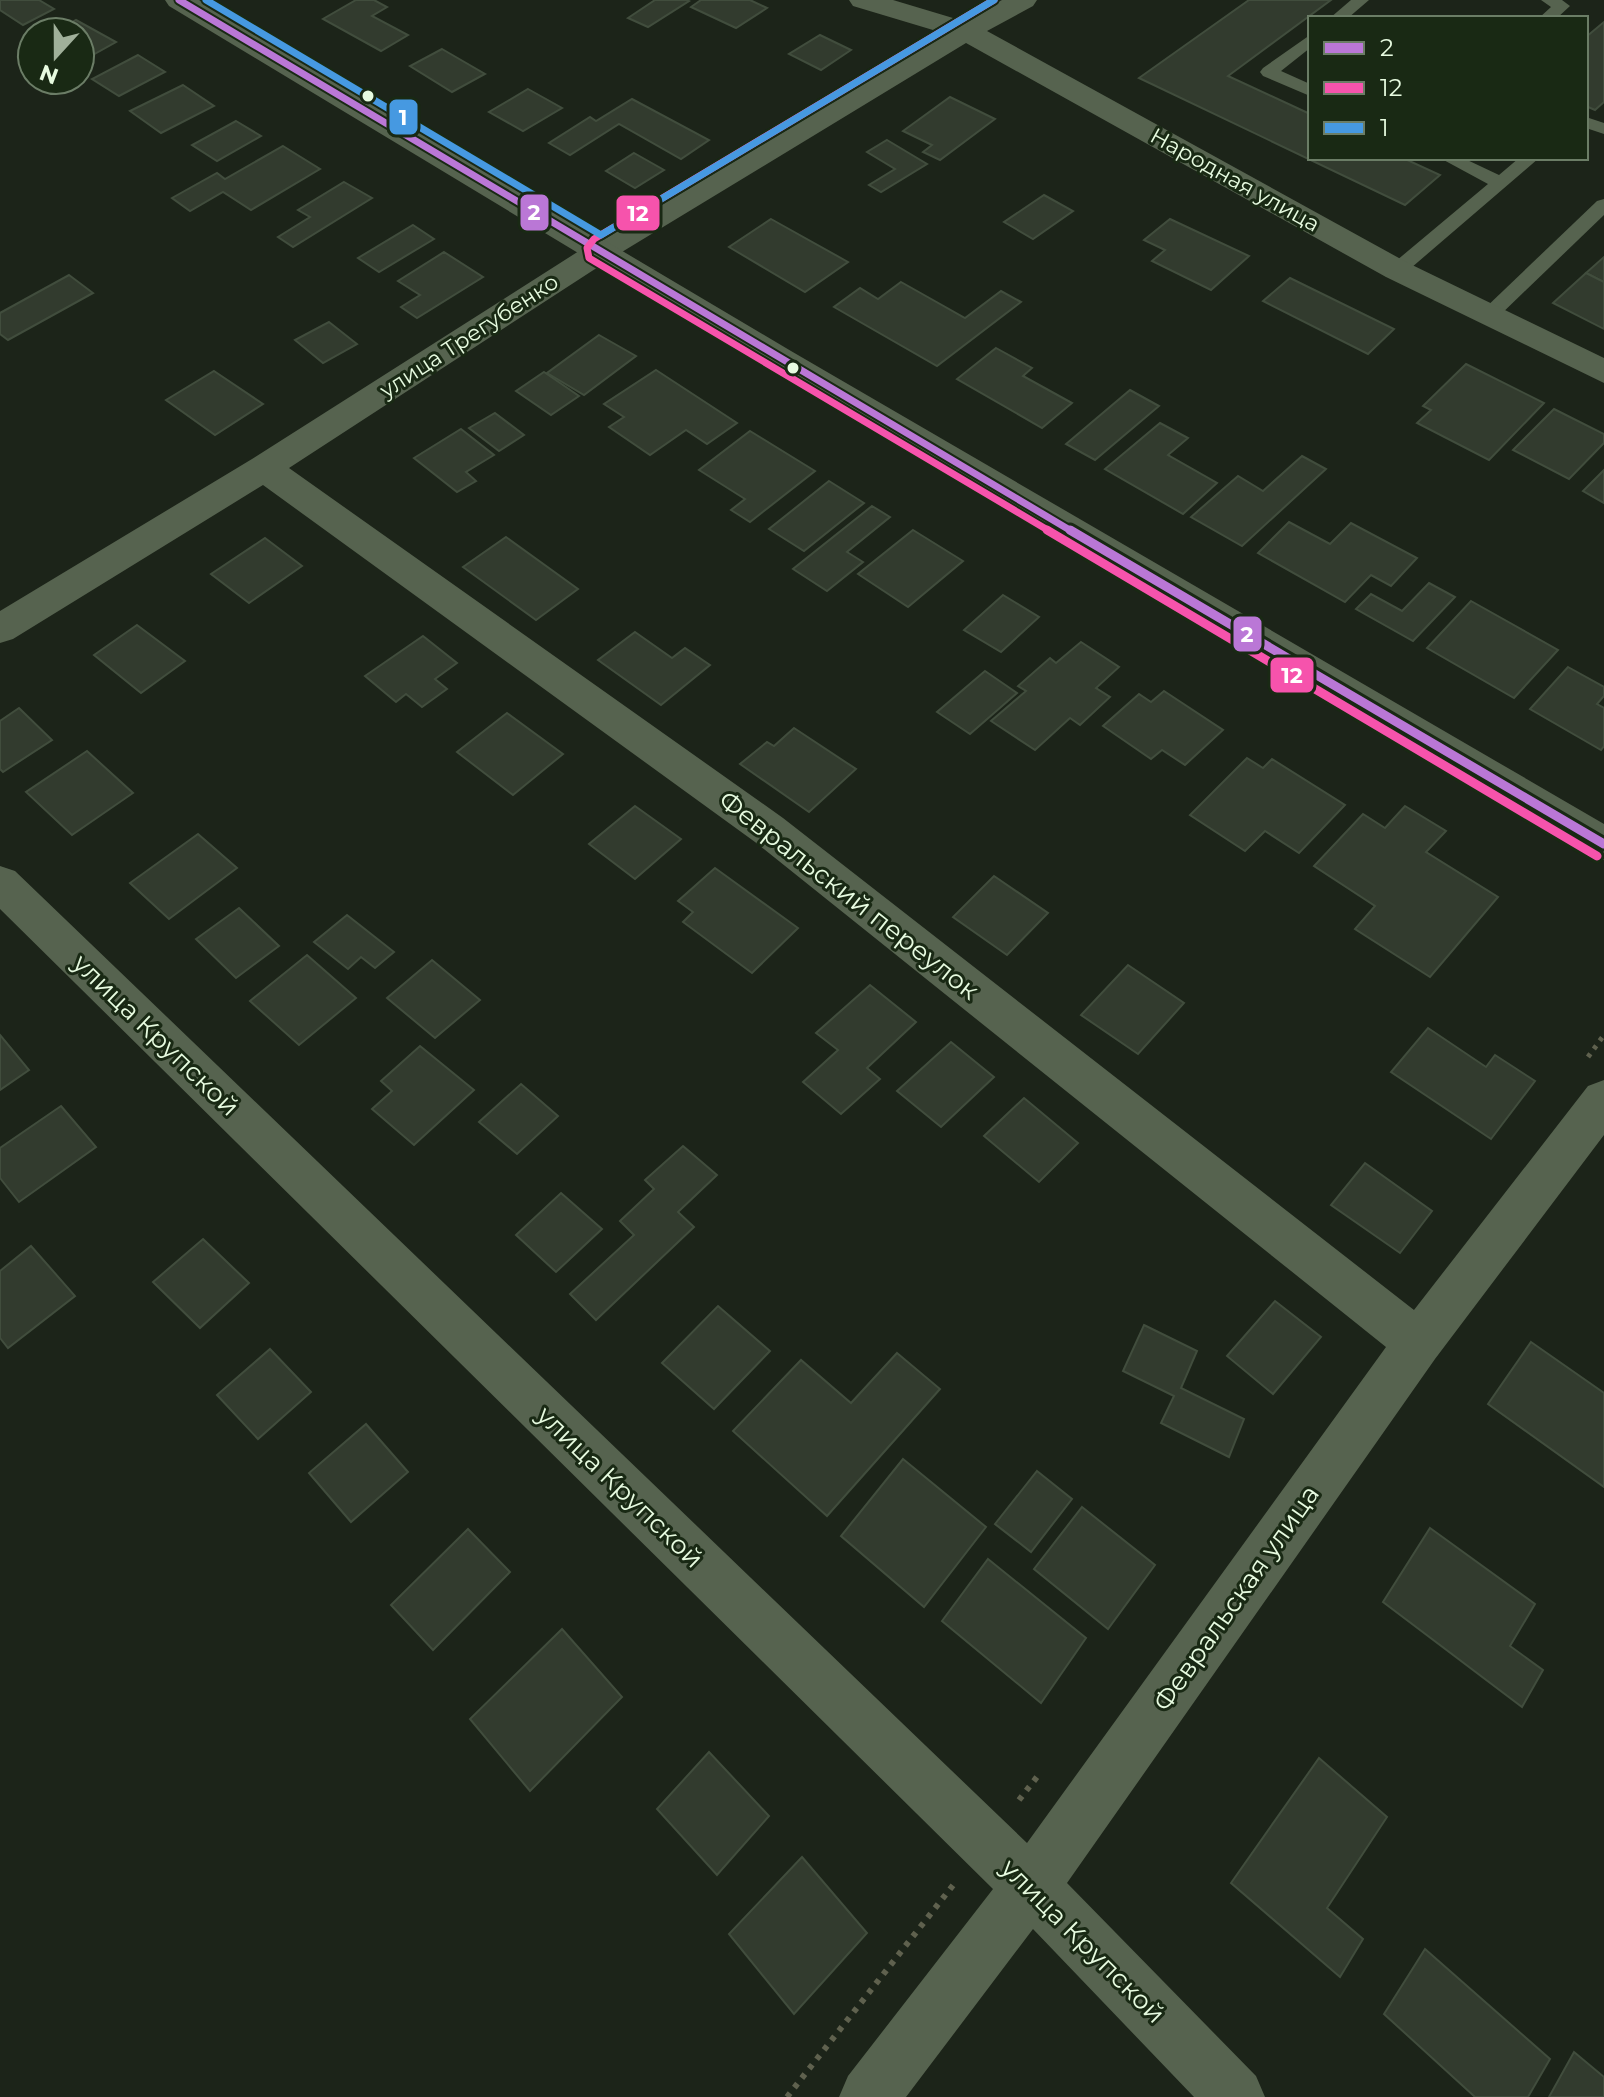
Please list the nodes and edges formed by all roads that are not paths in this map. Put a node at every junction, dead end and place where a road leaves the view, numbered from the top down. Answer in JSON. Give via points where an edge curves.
{"nodes":[{"id":1,"x":179,"y":0,"type":"edge"},
{"id":2,"x":1023,"y":0,"type":"edge"},
{"id":3,"x":1361,"y":0,"type":"edge"},
{"id":4,"x":1549,"y":0,"type":"edge"},
{"id":5,"x":869,"y":1,"type":"edge"},
{"id":6,"x":1341,"y":16,"type":"edge"},
{"id":7,"x":1550,"y":16,"type":"edge"},
{"id":8,"x":966,"y":31,"type":"junction"},
{"id":9,"x":1308,"y":42,"type":"edge"},
{"id":10,"x":1308,"y":90,"type":"edge"},
{"id":11,"x":1453,"y":160,"type":"edge"},
{"id":12,"x":1528,"y":160,"type":"edge"},
{"id":13,"x":1501,"y":183,"type":"junction"},
{"id":14,"x":1604,"y":205,"type":"edge"},
{"id":15,"x":601,"y":251,"type":"junction"},
{"id":16,"x":1397,"y":270,"type":"junction"},
{"id":17,"x":1489,"y":315,"type":"junction"},
{"id":18,"x":1604,"y":372,"type":"edge"},
{"id":19,"x":264,"y":468,"type":"junction"},
{"id":20,"x":0,"y":629,"type":"edge"},
{"id":21,"x":1604,"y":844,"type":"edge"},
{"id":22,"x":0,"y":883,"type":"edge"},
{"id":23,"x":1604,"y":1100,"type":"edge"},
{"id":24,"x":1418,"y":1343,"type":"junction"},
{"id":25,"x":1031,"y":1886,"type":"junction"},
{"id":26,"x":869,"y":2097,"type":"edge"},
{"id":27,"x":1235,"y":2097,"type":"edge"}],
"edges":[{"from":1,"to":15,"type":"street"},
{"from":2,"to":8,"type":"street","name":"улица Трегубенко"},
{"from":3,"to":6,"type":"lane"},
{"from":4,"to":7,"type":"lane","via":[[1562,6]]},
{"from":5,"to":8,"type":"street","name":"Народная улица"},
{"from":8,"to":15,"type":"street","name":"улица Трегубенко"},
{"from":8,"to":16,"type":"street","name":"Народная улица"},
{"from":9,"to":10,"type":"lane","via":[[1269,72]]},
{"from":11,"to":13,"type":"lane"},
{"from":12,"to":13,"type":"lane"},
{"from":13,"to":16,"type":"lane"},
{"from":14,"to":17,"type":"lane"},
{"from":15,"to":19,"type":"street","name":"улица Трегубенко"},
{"from":15,"to":21,"type":"street"},
{"from":16,"to":17,"type":"street","name":"Народная улица"},
{"from":17,"to":18,"type":"street","name":"Народная улица"},
{"from":19,"to":20,"type":"street","name":"улица Трегубенко"},
{"from":19,"to":24,"type":"street","name":"Февральский переулок","via":[[769,830]]},
{"from":22,"to":25,"type":"street","name":"улица Крупской"},
{"from":23,"to":24,"type":"street","name":"Февральская улица"},
{"from":24,"to":25,"type":"street","name":"Февральская улица"},
{"from":25,"to":26,"type":"street","name":"Февральская улица"},
{"from":25,"to":27,"type":"street","name":"улица Крупской"}]}
